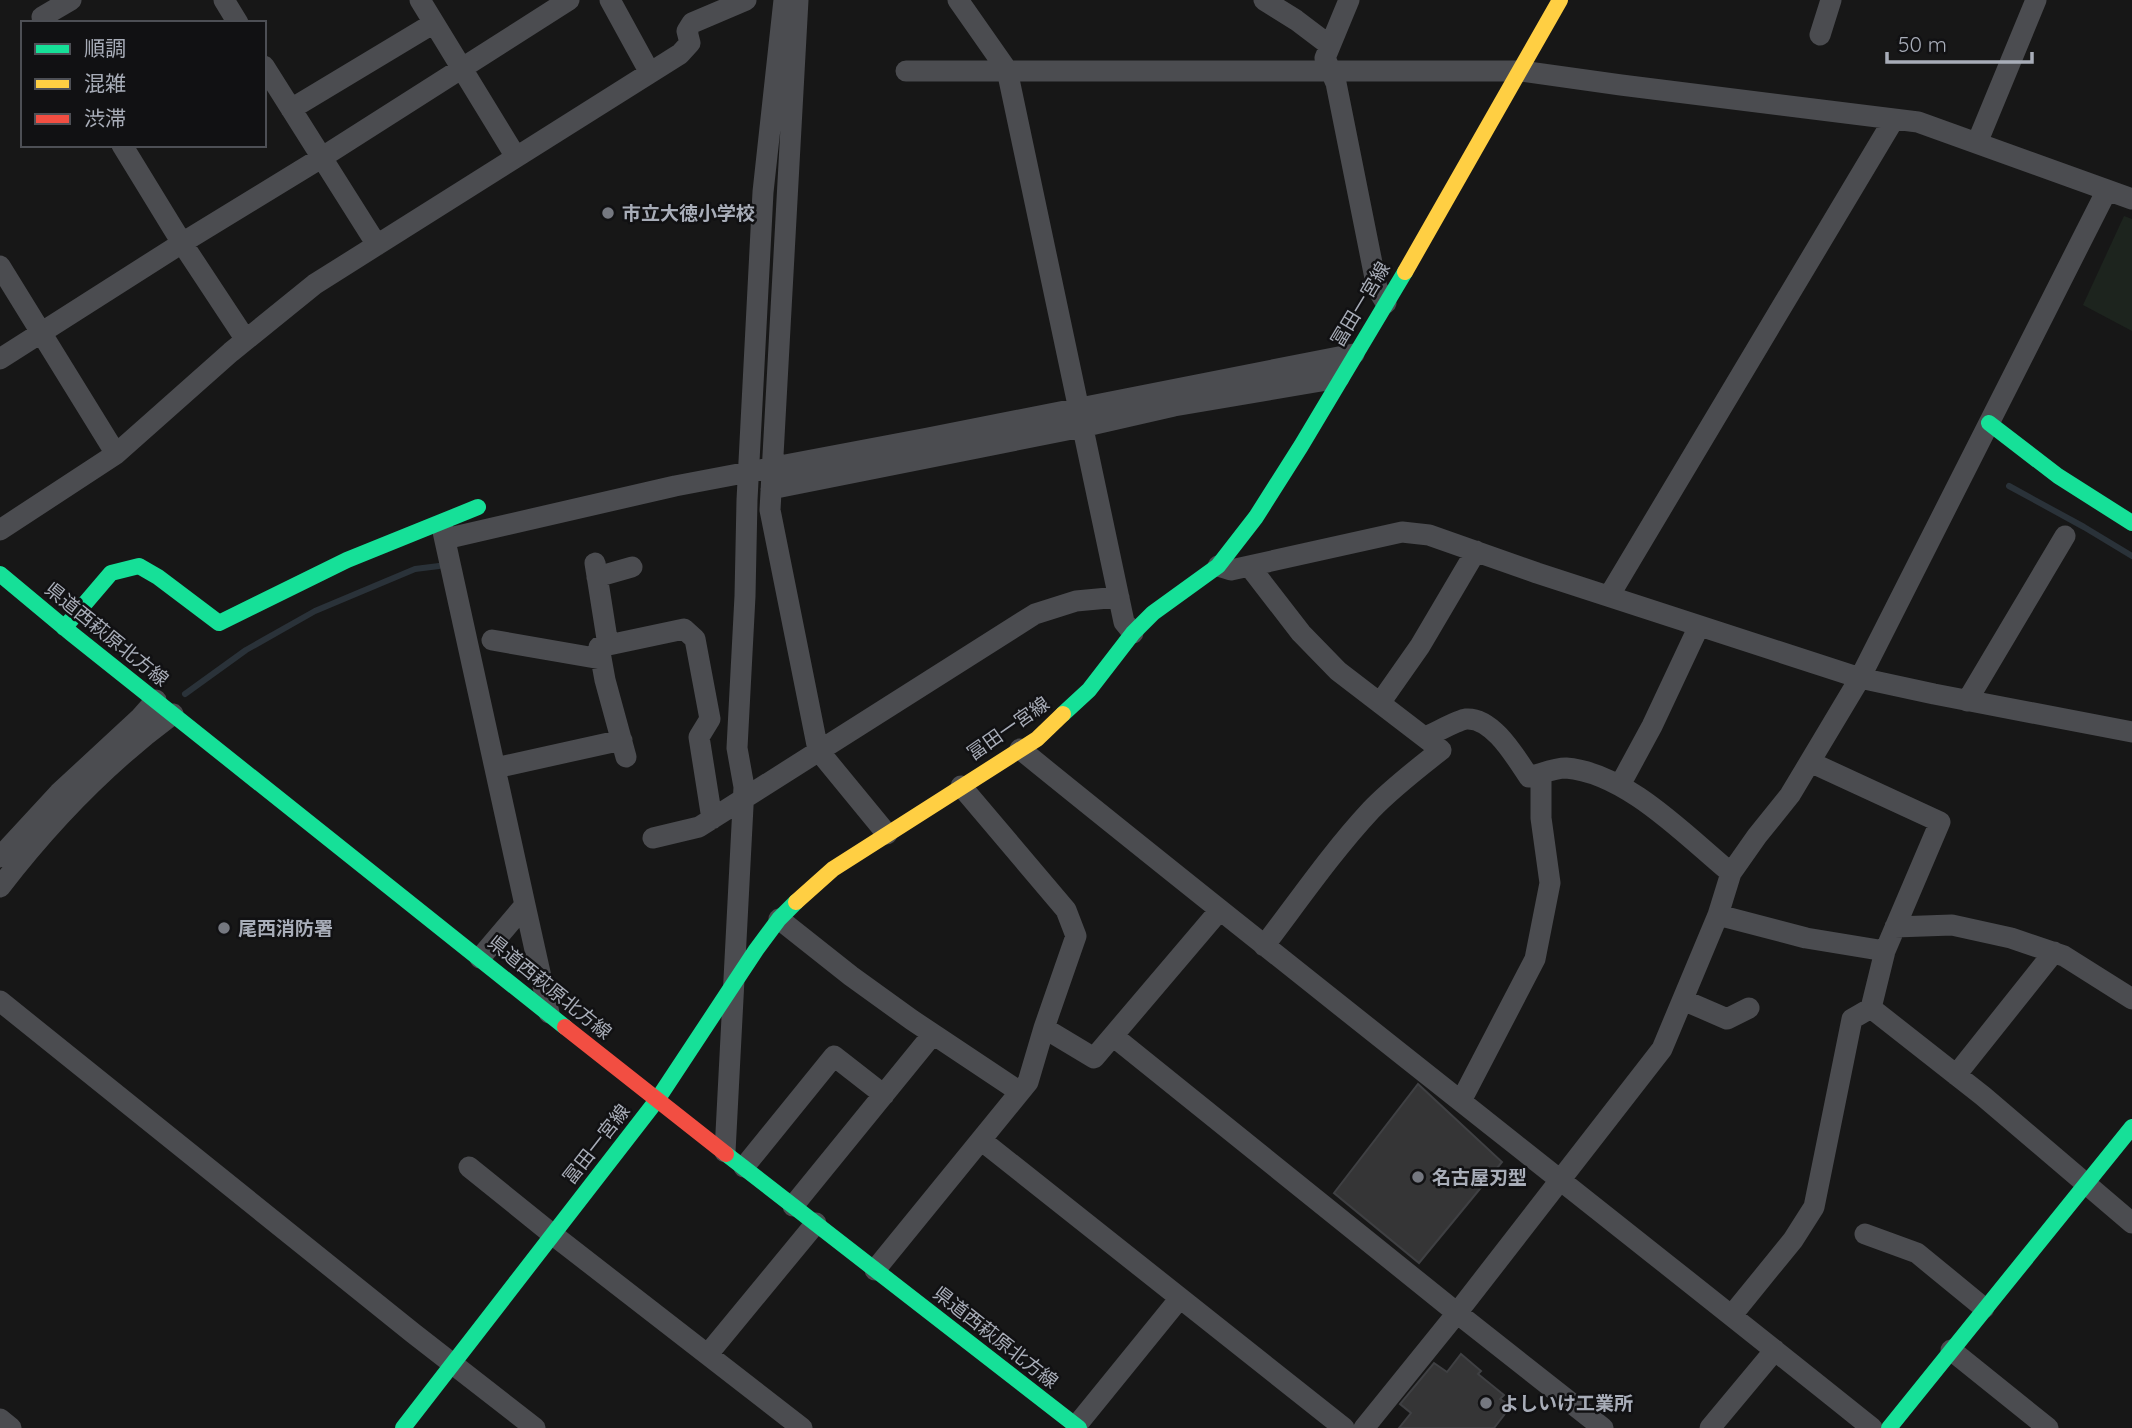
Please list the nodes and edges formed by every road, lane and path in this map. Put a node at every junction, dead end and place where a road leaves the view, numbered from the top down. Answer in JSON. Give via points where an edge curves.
{"nodes":[{"id":1,"x":71,"y":0,"type":"edge"},
{"id":2,"x":223,"y":0,"type":"edge"},
{"id":3,"x":420,"y":0,"type":"edge"},
{"id":4,"x":569,"y":0,"type":"edge"},
{"id":5,"x":610,"y":0,"type":"edge"},
{"id":6,"x":746,"y":0,"type":"edge"},
{"id":7,"x":784,"y":0,"type":"edge"},
{"id":8,"x":798,"y":0,"type":"edge"},
{"id":9,"x":958,"y":0,"type":"edge"},
{"id":10,"x":1264,"y":0,"type":"edge"},
{"id":11,"x":1349,"y":0,"type":"edge"},
{"id":12,"x":1560,"y":0,"type":"edge"},
{"id":13,"x":1831,"y":0,"type":"edge"},
{"id":14,"x":2036,"y":0,"type":"edge"},
{"id":15,"x":40,"y":13,"type":"edge"},
{"id":16,"x":237,"y":21,"type":"edge"},
{"id":17,"x":434,"y":23,"type":"junction"},
{"id":18,"x":1820,"y":35,"type":"dead end"},
{"id":19,"x":1329,"y":45,"type":"junction"},
{"id":20,"x":461,"y":68,"type":"junction"},
{"id":21,"x":266,"y":69,"type":"edge"},
{"id":22,"x":1007,"y":70,"type":"junction"},
{"id":23,"x":906,"y":71,"type":"dead end"},
{"id":24,"x":1329,"y":71,"type":"junction"},
{"id":25,"x":1521,"y":71,"type":"junction"},
{"id":26,"x":650,"y":73,"type":"junction"},
{"id":27,"x":291,"y":109,"type":"junction"},
{"id":28,"x":1894,"y":119,"type":"junction"},
{"id":29,"x":1977,"y":143,"type":"junction"},
{"id":30,"x":123,"y":147,"type":"edge"},
{"id":31,"x":516,"y":157,"type":"junction"},
{"id":32,"x":321,"y":158,"type":"junction"},
{"id":33,"x":2107,"y":190,"type":"junction"},
{"id":34,"x":2132,"y":199,"type":"edge"},
{"id":35,"x":182,"y":243,"type":"junction"},
{"id":36,"x":377,"y":245,"type":"junction"},
{"id":37,"x":0,"y":266,"type":"edge"},
{"id":38,"x":1385,"y":303,"type":"junction"},
{"id":39,"x":42,"y":332,"type":"junction"},
{"id":40,"x":246,"y":340,"type":"junction"},
{"id":41,"x":1354,"y":354,"type":"junction"},
{"id":42,"x":0,"y":359,"type":"edge"},
{"id":43,"x":1339,"y":378,"type":"junction"},
{"id":44,"x":1080,"y":418,"type":"junction"},
{"id":45,"x":1989,"y":423,"type":"junction"},
{"id":46,"x":117,"y":454,"type":"junction"},
{"id":47,"x":772,"y":467,"type":"junction"},
{"id":48,"x":749,"y":471,"type":"junction"},
{"id":49,"x":771,"y":489,"type":"junction"},
{"id":50,"x":478,"y":507,"type":"dead end"},
{"id":51,"x":2132,"y":523,"type":"edge"},
{"id":52,"x":0,"y":530,"type":"edge"},
{"id":53,"x":443,"y":531,"type":"junction"},
{"id":54,"x":2065,"y":536,"type":"dead end"},
{"id":55,"x":1476,"y":551,"type":"junction"},
{"id":56,"x":632,"y":566,"type":"dead end"},
{"id":57,"x":1217,"y":566,"type":"junction"},
{"id":58,"x":1250,"y":567,"type":"junction"},
{"id":59,"x":0,"y":574,"type":"edge"},
{"id":60,"x":1119,"y":597,"type":"junction"},
{"id":61,"x":1609,"y":597,"type":"junction"},
{"id":62,"x":1699,"y":626,"type":"junction"},
{"id":63,"x":64,"y":628,"type":"junction"},
{"id":64,"x":1133,"y":633,"type":"junction"},
{"id":65,"x":492,"y":640,"type":"dead end"},
{"id":66,"x":604,"y":652,"type":"junction"},
{"id":67,"x":1860,"y":678,"type":"junction"},
{"id":68,"x":156,"y":700,"type":"junction"},
{"id":69,"x":1967,"y":701,"type":"junction"},
{"id":70,"x":1380,"y":703,"type":"junction"},
{"id":71,"x":173,"y":714,"type":"junction"},
{"id":72,"x":2132,"y":732,"type":"edge"},
{"id":73,"x":1425,"y":737,"type":"junction"},
{"id":74,"x":1020,"y":749,"type":"junction"},
{"id":75,"x":818,"y":750,"type":"junction"},
{"id":76,"x":1810,"y":762,"type":"junction"},
{"id":77,"x":495,"y":768,"type":"junction"},
{"id":78,"x":1541,"y":774,"type":"junction"},
{"id":79,"x":1620,"y":785,"type":"junction"},
{"id":80,"x":961,"y":786,"type":"junction"},
{"id":81,"x":743,"y":800,"type":"junction"},
{"id":82,"x":712,"y":819,"type":"junction"},
{"id":83,"x":887,"y":834,"type":"junction"},
{"id":84,"x":653,"y":838,"type":"dead end"},
{"id":85,"x":0,"y":857,"type":"edge"},
{"id":86,"x":1731,"y":873,"type":"junction"},
{"id":87,"x":0,"y":887,"type":"edge"},
{"id":88,"x":525,"y":905,"type":"junction"},
{"id":89,"x":1219,"y":911,"type":"junction"},
{"id":90,"x":1718,"y":915,"type":"junction"},
{"id":91,"x":779,"y":919,"type":"junction"},
{"id":92,"x":1895,"y":927,"type":"junction"},
{"id":93,"x":1264,"y":946,"type":"junction"},
{"id":94,"x":1885,"y":951,"type":"junction"},
{"id":95,"x":2054,"y":952,"type":"junction"},
{"id":96,"x":480,"y":958,"type":"junction"},
{"id":97,"x":733,"y":985,"type":"junction"},
{"id":98,"x":2132,"y":999,"type":"edge"},
{"id":99,"x":1683,"y":1000,"type":"junction"},
{"id":100,"x":0,"y":1001,"type":"edge"},
{"id":101,"x":1749,"y":1008,"type":"dead end"},
{"id":102,"x":1871,"y":1008,"type":"junction"},
{"id":103,"x":549,"y":1013,"type":"junction"},
{"id":104,"x":1044,"y":1028,"type":"junction"},
{"id":105,"x":933,"y":1034,"type":"junction"},
{"id":106,"x":1112,"y":1036,"type":"junction"},
{"id":107,"x":1956,"y":1075,"type":"junction"},
{"id":108,"x":1020,"y":1092,"type":"junction"},
{"id":109,"x":884,"y":1095,"type":"junction"},
{"id":110,"x":657,"y":1100,"type":"junction"},
{"id":111,"x":1461,"y":1101,"type":"junction"},
{"id":112,"x":2132,"y":1127,"type":"edge"},
{"id":113,"x":981,"y":1140,"type":"junction"},
{"id":114,"x":725,"y":1152,"type":"junction"},
{"id":115,"x":469,"y":1167,"type":"dead end"},
{"id":116,"x":744,"y":1167,"type":"junction"},
{"id":117,"x":1560,"y":1179,"type":"junction"},
{"id":118,"x":2086,"y":1184,"type":"junction"},
{"id":119,"x":793,"y":1206,"type":"junction"},
{"id":120,"x":816,"y":1223,"type":"junction"},
{"id":121,"x":2132,"y":1223,"type":"edge"},
{"id":122,"x":552,"y":1234,"type":"junction"},
{"id":123,"x":1865,"y":1234,"type":"dead end"},
{"id":124,"x":875,"y":1269,"type":"junction"},
{"id":125,"x":1180,"y":1298,"type":"junction"},
{"id":126,"x":1984,"y":1308,"type":"junction"},
{"id":127,"x":1457,"y":1313,"type":"junction"},
{"id":128,"x":1732,"y":1315,"type":"junction"},
{"id":129,"x":1775,"y":1350,"type":"junction"},
{"id":130,"x":1951,"y":1350,"type":"junction"},
{"id":131,"x":708,"y":1354,"type":"junction"},
{"id":132,"x":453,"y":1363,"type":"junction"},
{"id":133,"x":0,"y":1419,"type":"edge"},
{"id":134,"x":1077,"y":1427,"type":"edge"},
{"id":135,"x":11,"y":1428,"type":"edge"},
{"id":136,"x":403,"y":1428,"type":"edge"},
{"id":137,"x":535,"y":1428,"type":"edge"},
{"id":138,"x":802,"y":1428,"type":"edge"},
{"id":139,"x":1344,"y":1428,"type":"edge"},
{"id":140,"x":1364,"y":1428,"type":"edge"},
{"id":141,"x":1603,"y":1428,"type":"edge"},
{"id":142,"x":1710,"y":1428,"type":"edge"},
{"id":143,"x":1872,"y":1428,"type":"edge"},
{"id":144,"x":1889,"y":1428,"type":"edge"},
{"id":145,"x":2048,"y":1428,"type":"edge"}],
"edges":[{"from":1,"to":15,"type":"street"},
{"from":2,"to":16,"type":"street"},
{"from":3,"to":17,"type":"street"},
{"from":4,"to":20,"type":"street"},
{"from":5,"to":26,"type":"street"},
{"from":6,"to":26,"type":"street","via":[[692,23],[687,31],[690,43]]},
{"from":7,"to":48,"type":"street","via":[[763,192]]},
{"from":8,"to":47,"type":"street"},
{"from":9,"to":22,"type":"street"},
{"from":10,"to":19,"type":"street"},
{"from":11,"to":19,"type":"street"},
{"from":12,"to":25,"type":"main road","name":"冨田一宮線"},
{"from":13,"to":18,"type":"street"},
{"from":14,"to":29,"type":"street"},
{"from":17,"to":20,"type":"street"},
{"from":17,"to":27,"type":"street"},
{"from":19,"to":24,"type":"street","via":[[1325,58]]},
{"from":20,"to":31,"type":"street"},
{"from":20,"to":32,"type":"street"},
{"from":21,"to":27,"type":"street"},
{"from":22,"to":23,"type":"street"},
{"from":22,"to":24,"type":"street"},
{"from":22,"to":44,"type":"street"},
{"from":24,"to":25,"type":"street"},
{"from":24,"to":38,"type":"street","via":[[1336,83],[1377,288]]},
{"from":25,"to":28,"type":"street"},
{"from":25,"to":38,"type":"main road","name":"冨田一宮線"},
{"from":26,"to":31,"type":"street"},
{"from":27,"to":32,"type":"street"},
{"from":28,"to":29,"type":"street","via":[[1918,122]]},
{"from":28,"to":61,"type":"street"},
{"from":29,"to":33,"type":"street"},
{"from":30,"to":35,"type":"street"},
{"from":31,"to":36,"type":"street"},
{"from":32,"to":35,"type":"street"},
{"from":32,"to":36,"type":"street"},
{"from":33,"to":34,"type":"street"},
{"from":33,"to":45,"type":"street"},
{"from":35,"to":39,"type":"street"},
{"from":35,"to":40,"type":"street"},
{"from":36,"to":40,"type":"street","via":[[315,284]]},
{"from":37,"to":39,"type":"street"},
{"from":38,"to":41,"type":"main road","name":"冨田一宮線"},
{"from":39,"to":42,"type":"street"},
{"from":39,"to":46,"type":"street"},
{"from":40,"to":46,"type":"street"},
{"from":41,"to":43,"type":"main road","name":"冨田一宮線"},
{"from":41,"to":44,"type":"street"},
{"from":43,"to":44,"type":"street"},
{"from":43,"to":57,"type":"main road","name":"冨田一宮線","via":[[1256,517]]},
{"from":44,"to":47,"type":"street"},
{"from":44,"to":49,"type":"street"},
{"from":44,"to":60,"type":"street"},
{"from":45,"to":51,"type":"main road","via":[[2081,493]]},
{"from":45,"to":67,"type":"street"},
{"from":46,"to":52,"type":"street"},
{"from":47,"to":48,"type":"street"},
{"from":47,"to":49,"type":"street"},
{"from":48,"to":53,"type":"street"},
{"from":48,"to":81,"type":"street","via":[[737,748]]},
{"from":49,"to":75,"type":"street","via":[[770,510]]},
{"from":50,"to":53,"type":"main road"},
{"from":53,"to":63,"type":"main road","via":[[346,560],[219,623],[139,566],[111,573]]},
{"from":53,"to":77,"type":"street"},
{"from":54,"to":69,"type":"street"},
{"from":55,"to":58,"type":"street","via":[[1429,535],[1402,532]]},
{"from":55,"to":61,"type":"street"},
{"from":55,"to":70,"type":"street"},
{"from":56,"to":66,"type":"street","via":[[596,570]]},
{"from":57,"to":58,"type":"street","via":[[1231,570]]},
{"from":57,"to":64,"type":"main road","name":"冨田一宮線"},
{"from":58,"to":70,"type":"street","via":[[1310,642]]},
{"from":59,"to":63,"type":"main road","name":"県道西萩原北方線"},
{"from":60,"to":64,"type":"street","via":[[1124,622]]},
{"from":60,"to":75,"type":"street","via":[[1076,601],[1035,614]]},
{"from":61,"to":62,"type":"street"},
{"from":62,"to":67,"type":"street"},
{"from":62,"to":79,"type":"street"},
{"from":63,"to":68,"type":"main road","name":"県道西萩原北方線"},
{"from":64,"to":74,"type":"main road","name":"冨田一宮線","via":[[1066,714]]},
{"from":65,"to":66,"type":"street"},
{"from":66,"to":77,"type":"street","via":[[624,749]]},
{"from":66,"to":82,"type":"street","via":[[684,629],[695,639],[710,719],[698,737]]},
{"from":67,"to":69,"type":"street"},
{"from":67,"to":76,"type":"street"},
{"from":68,"to":71,"type":"main road","name":"県道西萩原北方線"},
{"from":68,"to":85,"type":"street"},
{"from":69,"to":72,"type":"street"},
{"from":70,"to":73,"type":"street"},
{"from":71,"to":87,"type":"street","via":[[84,790]]},
{"from":71,"to":96,"type":"main road","name":"県道西萩原北方線"},
{"from":73,"to":78,"type":"street","via":[[1465,719],[1488,725],[1530,777]]},
{"from":73,"to":93,"type":"street","via":[[1441,750],[1372,809]]},
{"from":74,"to":80,"type":"main road","name":"冨田一宮線"},
{"from":74,"to":89,"type":"street"},
{"from":75,"to":81,"type":"street"},
{"from":75,"to":83,"type":"street"},
{"from":76,"to":86,"type":"street"},
{"from":76,"to":92,"type":"street","via":[[1940,822]]},
{"from":77,"to":88,"type":"street"},
{"from":78,"to":79,"type":"street","via":[[1563,768]]},
{"from":78,"to":111,"type":"street","via":[[1541,818],[1550,883],[1535,959]]},
{"from":79,"to":86,"type":"street"},
{"from":80,"to":83,"type":"main road","name":"冨田一宮線"},
{"from":80,"to":104,"type":"street","via":[[1066,910],[1076,936]]},
{"from":81,"to":82,"type":"street"},
{"from":81,"to":97,"type":"street"},
{"from":82,"to":84,"type":"street","via":[[699,827]]},
{"from":83,"to":91,"type":"main road","name":"冨田一宮線","via":[[833,869]]},
{"from":86,"to":90,"type":"street"},
{"from":88,"to":96,"type":"street"},
{"from":88,"to":103,"type":"street"},
{"from":89,"to":93,"type":"street"},
{"from":89,"to":106,"type":"street"},
{"from":90,"to":94,"type":"street","via":[[1806,938]]},
{"from":90,"to":99,"type":"street"},
{"from":91,"to":97,"type":"main road","name":"冨田一宮線"},
{"from":91,"to":105,"type":"street"},
{"from":92,"to":94,"type":"street"},
{"from":92,"to":95,"type":"street","via":[[1952,925]]},
{"from":93,"to":111,"type":"street"},
{"from":94,"to":102,"type":"street"},
{"from":95,"to":98,"type":"street"},
{"from":95,"to":107,"type":"street"},
{"from":96,"to":103,"type":"main road","name":"県道西萩原北方線"},
{"from":97,"to":110,"type":"main road","name":"冨田一宮線"},
{"from":97,"to":114,"type":"street"},
{"from":99,"to":101,"type":"street","via":[[1727,1019]]},
{"from":99,"to":117,"type":"street","via":[[1662,1049]]},
{"from":100,"to":132,"type":"street"},
{"from":102,"to":107,"type":"street"},
{"from":102,"to":128,"type":"street","via":[[1852,1019],[1815,1207]]},
{"from":103,"to":110,"type":"main road","name":"県道西萩原北方線"},
{"from":104,"to":106,"type":"street","via":[[1094,1058]]},
{"from":104,"to":108,"type":"street","via":[[1028,1082]]},
{"from":105,"to":108,"type":"street"},
{"from":105,"to":109,"type":"street"},
{"from":106,"to":127,"type":"street"},
{"from":107,"to":118,"type":"street"},
{"from":108,"to":113,"type":"street"},
{"from":109,"to":116,"type":"street","via":[[834,1056]]},
{"from":109,"to":119,"type":"street"},
{"from":110,"to":114,"type":"main road","name":"県道西萩原北方線"},
{"from":110,"to":122,"type":"main road","name":"冨田一宮線"},
{"from":111,"to":117,"type":"street"},
{"from":112,"to":118,"type":"main road"},
{"from":113,"to":124,"type":"street"},
{"from":113,"to":125,"type":"street"},
{"from":114,"to":116,"type":"main road","name":"県道西萩原北方線"},
{"from":115,"to":122,"type":"street"},
{"from":116,"to":119,"type":"main road","name":"県道西萩原北方線"},
{"from":117,"to":127,"type":"street"},
{"from":117,"to":128,"type":"street"},
{"from":118,"to":121,"type":"street"},
{"from":118,"to":126,"type":"main road"},
{"from":119,"to":120,"type":"main road","name":"県道西萩原北方線"},
{"from":120,"to":124,"type":"main road","name":"県道西萩原北方線"},
{"from":120,"to":131,"type":"street"},
{"from":122,"to":131,"type":"street"},
{"from":122,"to":132,"type":"main road","name":"冨田一宮線"},
{"from":123,"to":126,"type":"street","via":[[1917,1254]]},
{"from":124,"to":134,"type":"main road","name":"県道西萩原北方線"},
{"from":125,"to":134,"type":"street"},
{"from":125,"to":139,"type":"street"},
{"from":126,"to":130,"type":"main road"},
{"from":127,"to":140,"type":"street"},
{"from":127,"to":141,"type":"street"},
{"from":128,"to":129,"type":"street"},
{"from":129,"to":142,"type":"street"},
{"from":129,"to":143,"type":"street"},
{"from":130,"to":144,"type":"main road"},
{"from":130,"to":145,"type":"street"},
{"from":131,"to":138,"type":"street"},
{"from":132,"to":136,"type":"main road","name":"冨田一宮線"},
{"from":132,"to":137,"type":"street"},
{"from":133,"to":135,"type":"street"}]}
